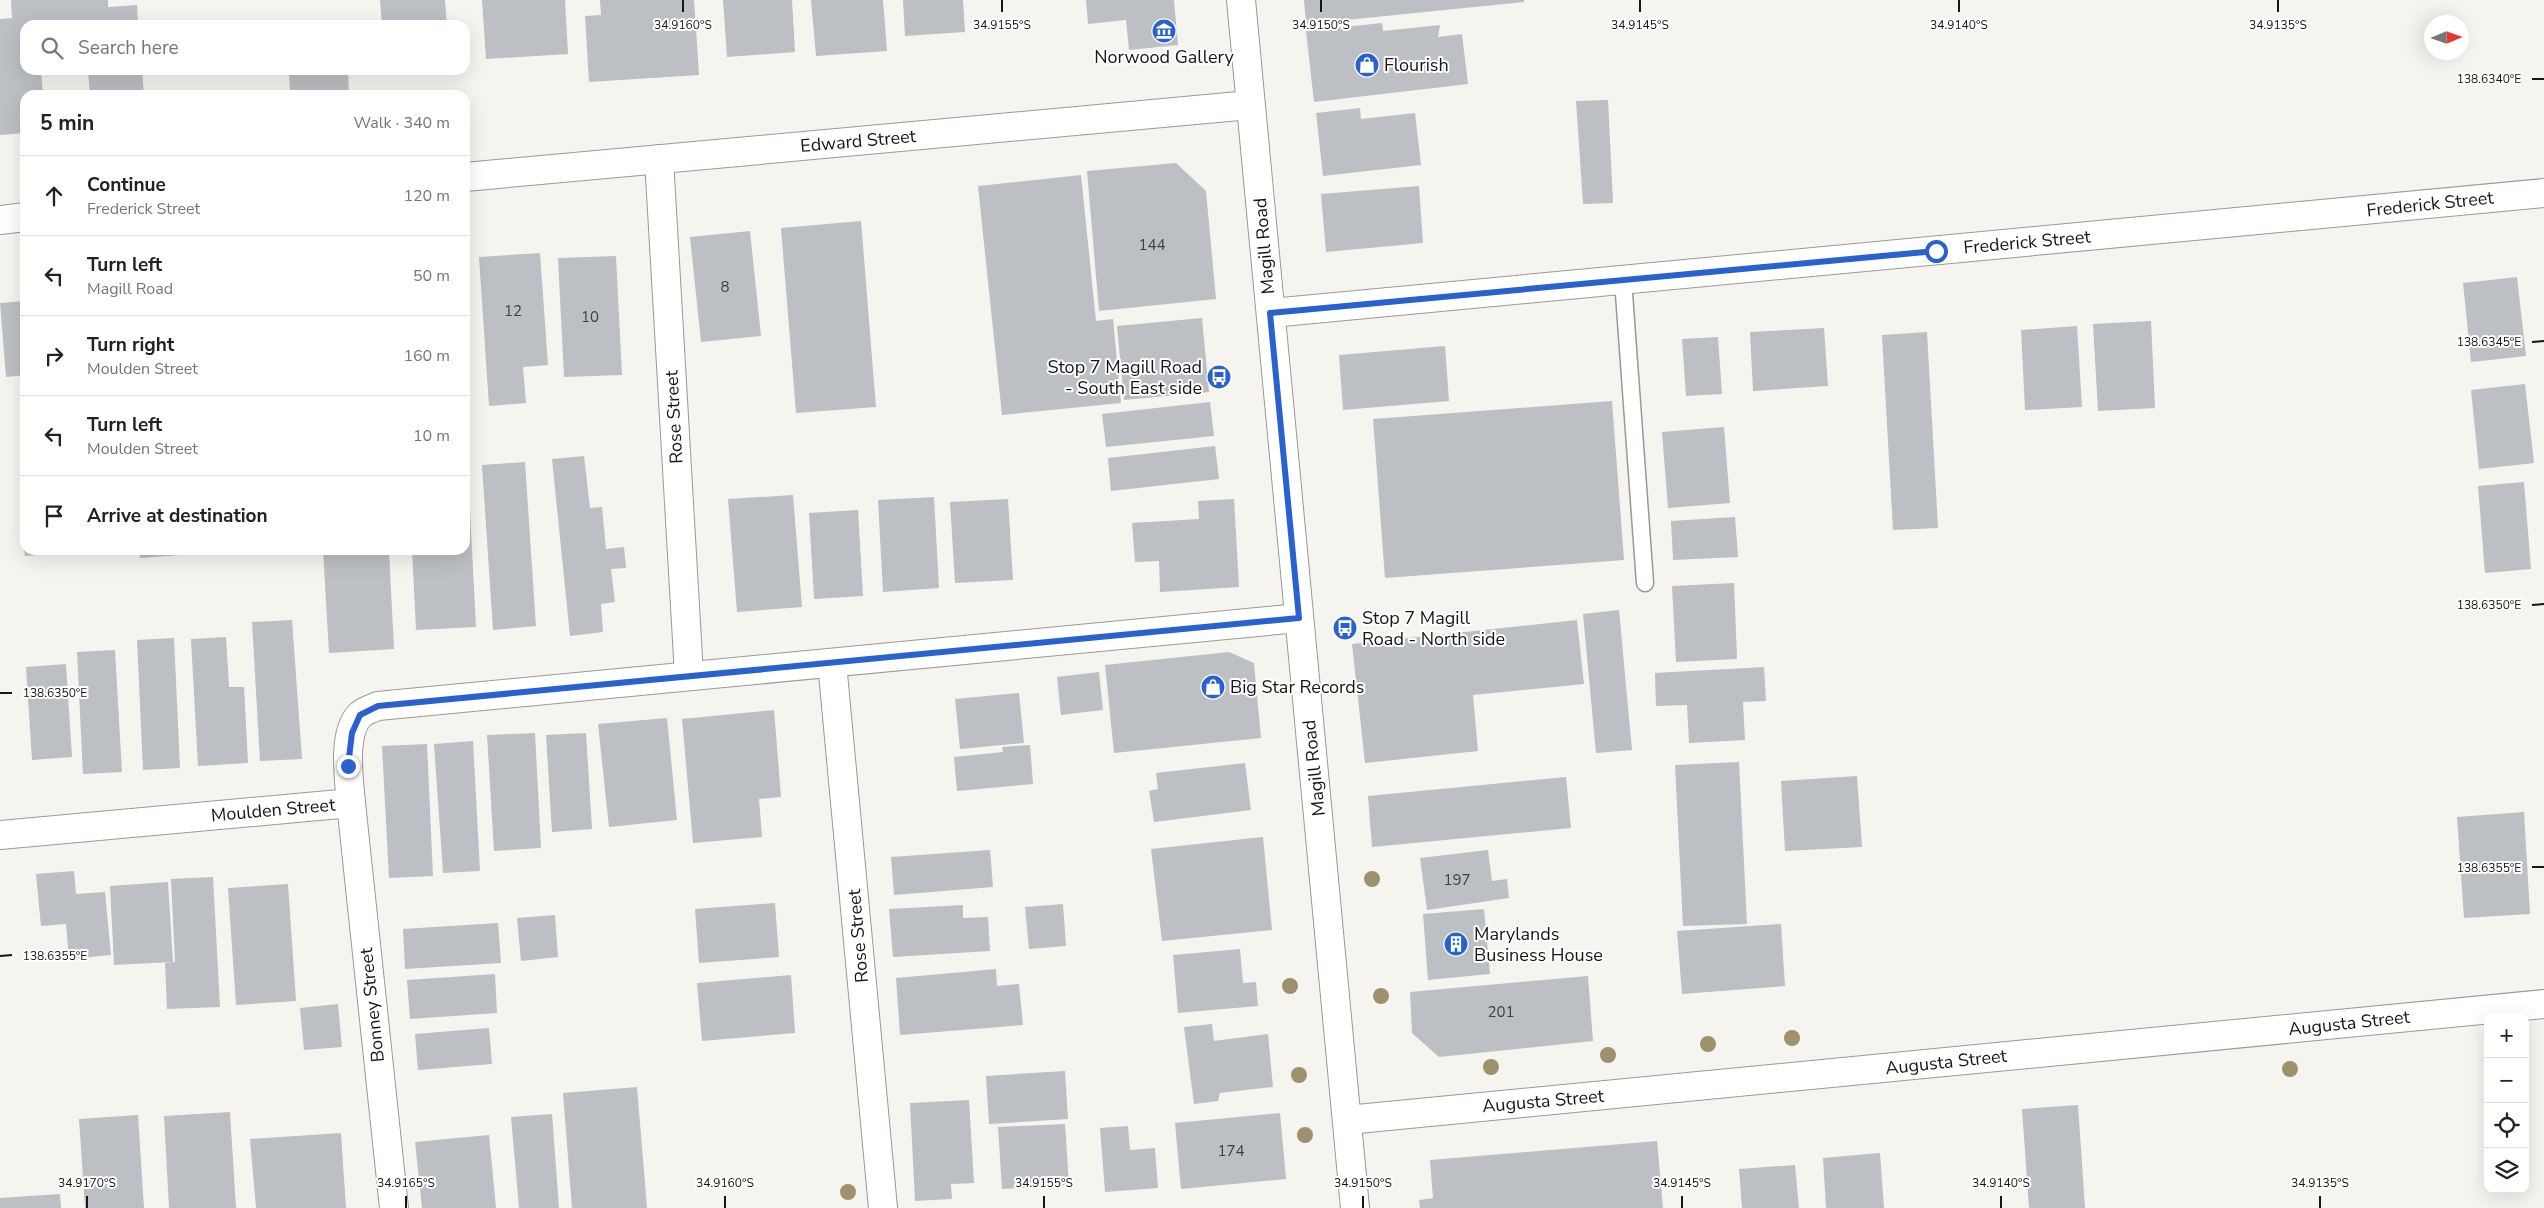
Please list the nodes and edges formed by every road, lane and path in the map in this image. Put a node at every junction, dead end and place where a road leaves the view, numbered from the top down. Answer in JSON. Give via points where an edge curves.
{"nodes":[{"id":1,"x":1241,"y":0,"type":"edge"},
{"id":2,"x":1250,"y":105,"type":"junction"},
{"id":3,"x":659,"y":159,"type":"junction"},
{"id":4,"x":470,"y":177,"type":"edge"},
{"id":5,"x":2544,"y":193,"type":"edge"},
{"id":6,"x":20,"y":218,"type":"edge"},
{"id":7,"x":0,"y":220,"type":"edge"},
{"id":8,"x":1623,"y":280,"type":"junction"},
{"id":9,"x":1270,"y":313,"type":"junction"},
{"id":10,"x":1645,"y":583,"type":"dead end"},
{"id":11,"x":1299,"y":618,"type":"junction"},
{"id":12,"x":832,"y":663,"type":"junction"},
{"id":13,"x":689,"y":675,"type":"junction"},
{"id":14,"x":351,"y":803,"type":"junction"},
{"id":15,"x":0,"y":835,"type":"edge"},
{"id":16,"x":2544,"y":1004,"type":"edge"},
{"id":17,"x":1347,"y":1120,"type":"junction"},
{"id":18,"x":394,"y":1208,"type":"edge"},
{"id":19,"x":883,"y":1208,"type":"edge"},
{"id":20,"x":1355,"y":1208,"type":"edge"}],
"edges":[{"from":1,"to":2,"type":"street","name":"Magill Road"},
{"from":2,"to":3,"type":"street","name":"Edward Street"},
{"from":2,"to":9,"type":"street","name":"Magill Road"},
{"from":3,"to":4,"type":"street","name":"Edward Street"},
{"from":3,"to":13,"type":"street","name":"Rose Street"},
{"from":5,"to":8,"type":"street","name":"Frederick Street"},
{"from":6,"to":7,"type":"street"},
{"from":8,"to":9,"type":"street","name":"Frederick Street"},
{"from":8,"to":10,"type":"lane"},
{"from":9,"to":11,"type":"street","name":"Magill Road"},
{"from":11,"to":12,"type":"street","name":"Moulden Street"},
{"from":11,"to":17,"type":"street","name":"Magill Road"},
{"from":12,"to":13,"type":"street","name":"Moulden Street"},
{"from":12,"to":19,"type":"street","name":"Rose Street"},
{"from":13,"to":14,"type":"street","name":"Moulden Street","via":[[378,706],[360,715],[352,733],[348,750]]},
{"from":14,"to":15,"type":"street","name":"Moulden Street"},
{"from":14,"to":18,"type":"street","name":"Bonney Street"},
{"from":16,"to":17,"type":"street","name":"Augusta Street"},
{"from":17,"to":20,"type":"street","name":"Magill Road"}]}
